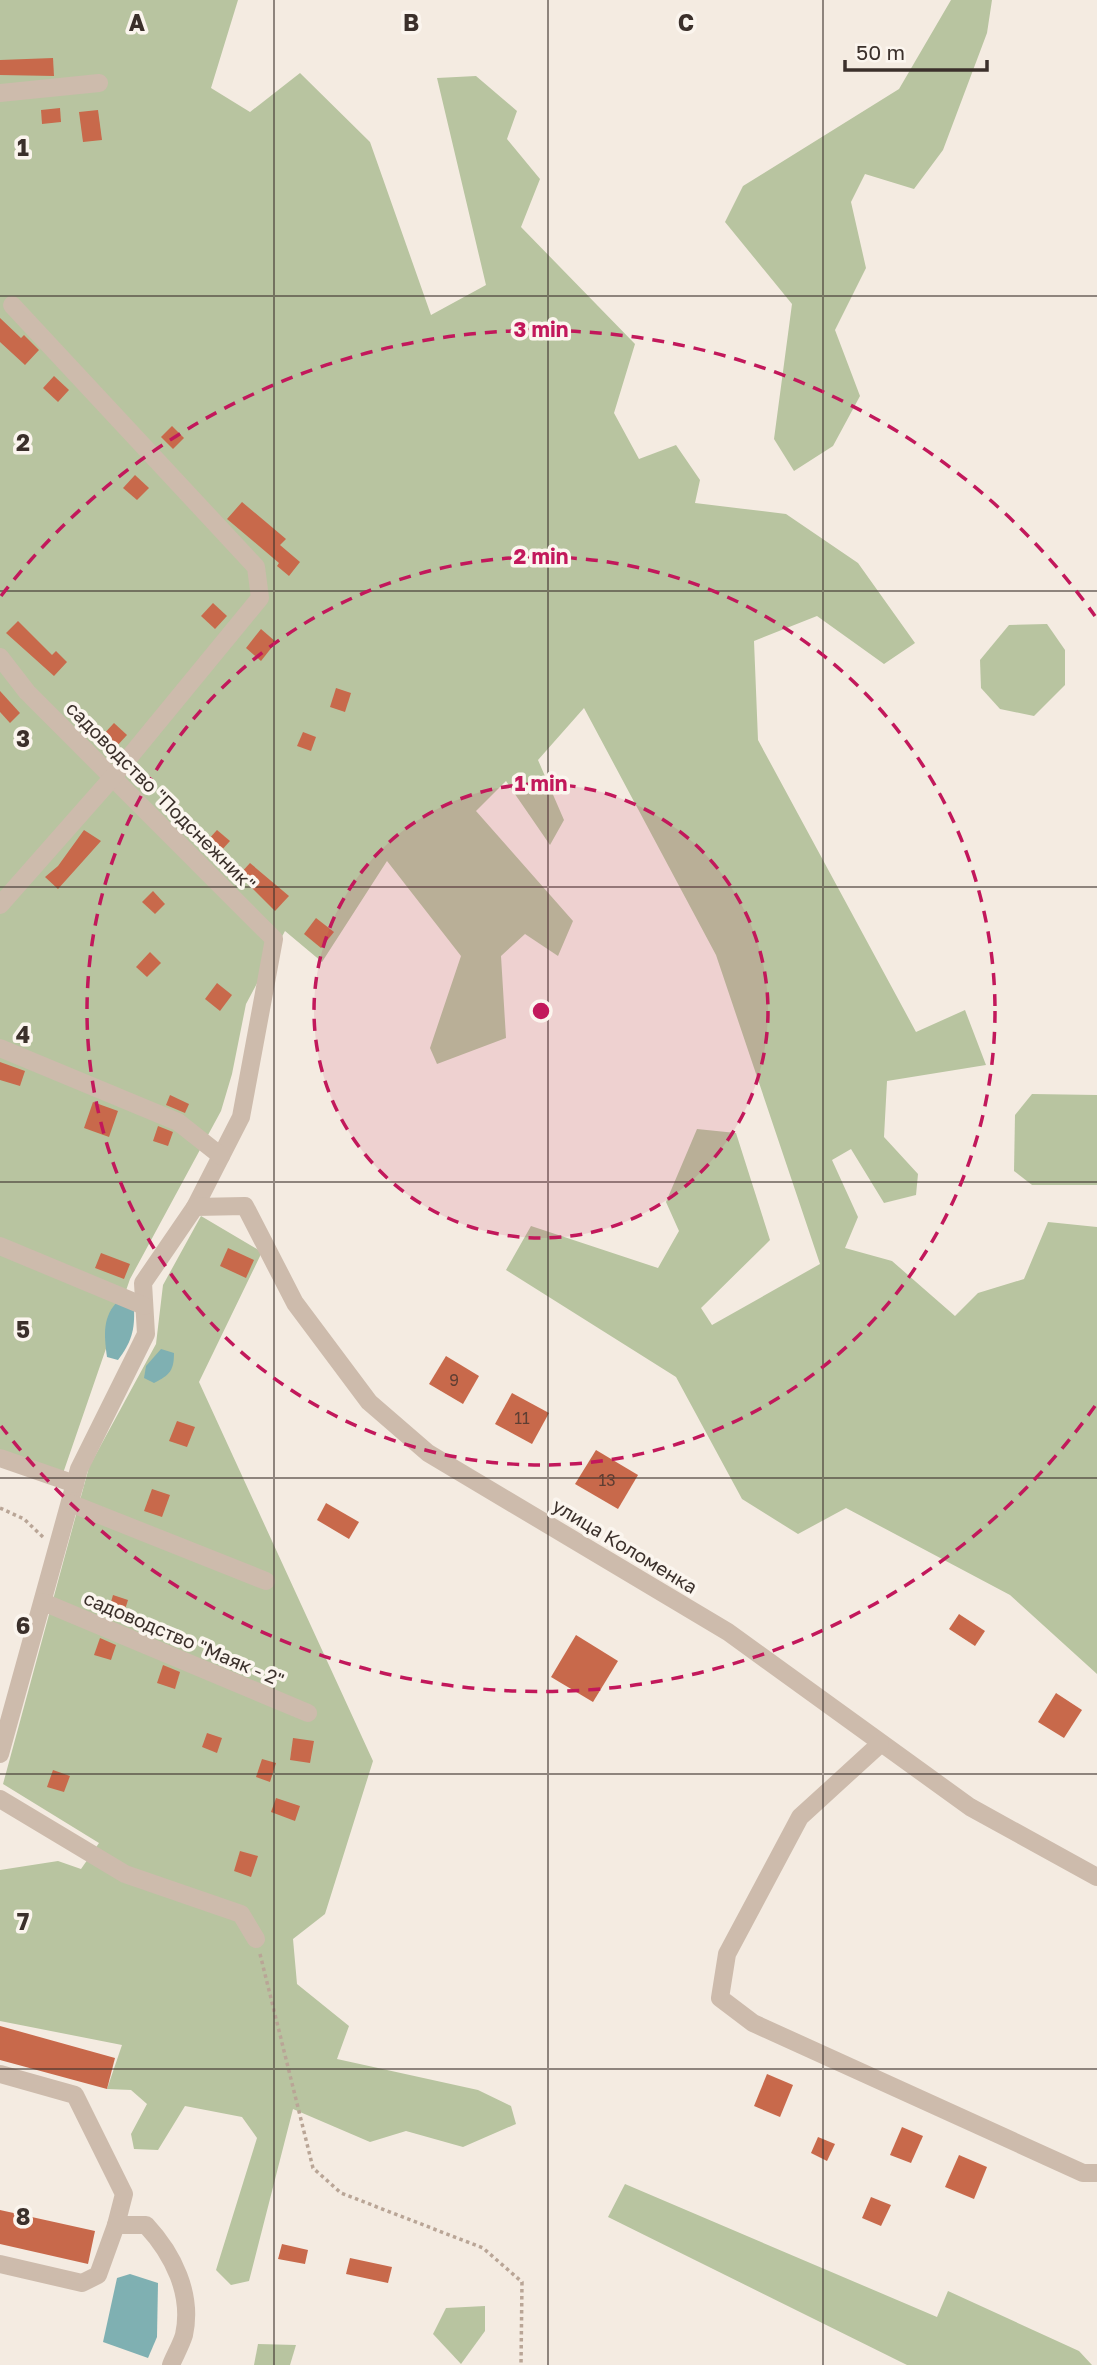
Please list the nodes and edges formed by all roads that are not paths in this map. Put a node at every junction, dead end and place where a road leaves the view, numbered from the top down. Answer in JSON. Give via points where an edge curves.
{"nodes":[{"id":1,"x":99,"y":83,"type":"dead end"},
{"id":2,"x":0,"y":93,"type":"edge"},
{"id":3,"x":12,"y":305,"type":"dead end"},
{"id":4,"x":0,"y":657,"type":"edge"},
{"id":5,"x":113,"y":776,"type":"junction"},
{"id":6,"x":0,"y":905,"type":"edge"},
{"id":7,"x":0,"y":1048,"type":"edge"},
{"id":8,"x":221,"y":1156,"type":"junction"},
{"id":9,"x":195,"y":1207,"type":"junction"},
{"id":10,"x":0,"y":1246,"type":"edge"},
{"id":11,"x":144,"y":1306,"type":"junction"},
{"id":12,"x":0,"y":1458,"type":"edge"},
{"id":13,"x":75,"y":1484,"type":"junction"},
{"id":14,"x":70,"y":1503,"type":"junction"},
{"id":15,"x":267,"y":1581,"type":"dead end"},
{"id":16,"x":43,"y":1602,"type":"junction"},
{"id":17,"x":308,"y":1713,"type":"dead end"},
{"id":18,"x":880,"y":1744,"type":"junction"},
{"id":19,"x":0,"y":1754,"type":"edge"},
{"id":20,"x":0,"y":1799,"type":"edge"},
{"id":21,"x":1097,"y":1877,"type":"edge"},
{"id":22,"x":256,"y":1939,"type":"road end"},
{"id":23,"x":0,"y":2074,"type":"edge"},
{"id":24,"x":1097,"y":2173,"type":"edge"},
{"id":25,"x":116,"y":2225,"type":"junction"},
{"id":26,"x":0,"y":2264,"type":"edge"},
{"id":27,"x":171,"y":2365,"type":"edge"}],
"edges":[{"from":1,"to":2,"type":"street"},
{"from":3,"to":5,"type":"street","via":[[256,567],[260,598]]},
{"from":4,"to":5,"type":"street","name":"садоводство \"Подснежник\"","via":[[27,692]]},
{"from":5,"to":6,"type":"street"},
{"from":5,"to":8,"type":"street","name":"садоводство \"Подснежник\"","via":[[274,939],[241,1117]]},
{"from":7,"to":8,"type":"street","via":[[178,1122]]},
{"from":8,"to":9,"type":"street"},
{"from":9,"to":11,"type":"street","via":[[143,1283]]},
{"from":9,"to":18,"type":"street","name":"улица Коломенка","via":[[245,1206],[295,1303],[369,1402],[428,1453],[727,1632]]},
{"from":10,"to":11,"type":"street"},
{"from":11,"to":13,"type":"street","via":[[146,1334]]},
{"from":12,"to":13,"type":"street"},
{"from":13,"to":14,"type":"street"},
{"from":14,"to":15,"type":"street"},
{"from":14,"to":16,"type":"street"},
{"from":16,"to":17,"type":"street","name":"садоводство \"Маяк - 2\""},
{"from":16,"to":19,"type":"street"},
{"from":18,"to":21,"type":"street","name":"улица Коломенка","via":[[970,1807]]},
{"from":18,"to":24,"type":"street","via":[[800,1817],[727,1954],[720,1998],[753,2023],[1083,2173]]},
{"from":20,"to":22,"type":"street","via":[[125,1874],[241,1914]]},
{"from":23,"to":25,"type":"street","via":[[75,2095],[124,2194]]},
{"from":25,"to":26,"type":"street","via":[[98,2274],[82,2283]]},
{"from":25,"to":27,"type":"street","via":[[146,2225],[166,2247],[184,2287],[184,2334]]}]}
